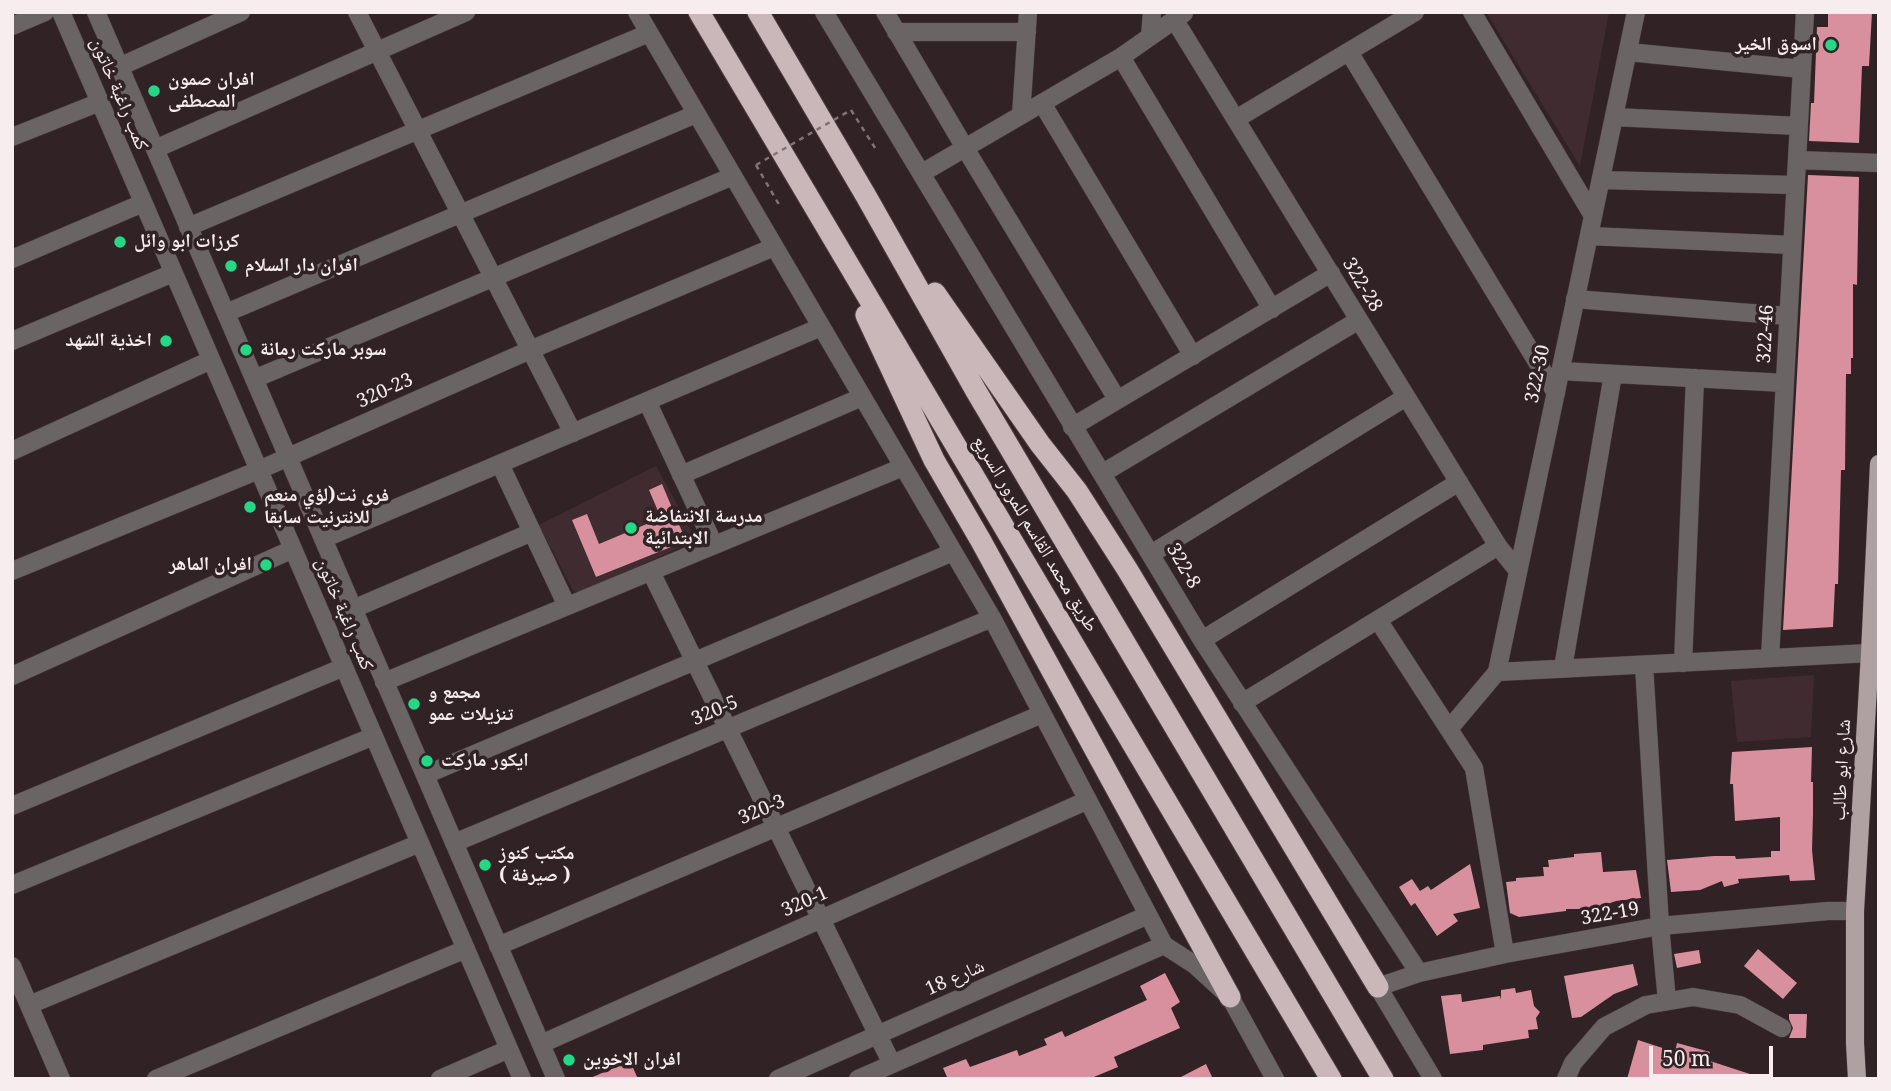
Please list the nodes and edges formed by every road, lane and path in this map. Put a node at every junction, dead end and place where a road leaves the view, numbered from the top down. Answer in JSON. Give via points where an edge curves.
{"nodes":[{"id":1,"x":45,"y":12,"type":"edge"},
{"id":2,"x":61,"y":12,"type":"edge"},
{"id":3,"x":96,"y":12,"type":"edge"},
{"id":4,"x":241,"y":12,"type":"edge"},
{"id":5,"x":358,"y":12,"type":"edge"},
{"id":6,"x":466,"y":12,"type":"edge"},
{"id":7,"x":637,"y":12,"type":"edge"},
{"id":8,"x":699,"y":12,"type":"edge"},
{"id":9,"x":758,"y":12,"type":"edge"},
{"id":10,"x":824,"y":12,"type":"edge"},
{"id":11,"x":885,"y":12,"type":"edge"},
{"id":12,"x":1028,"y":12,"type":"edge"},
{"id":13,"x":1152,"y":12,"type":"edge"},
{"id":14,"x":1415,"y":12,"type":"edge"},
{"id":15,"x":1472,"y":12,"type":"edge"},
{"id":16,"x":1636,"y":12,"type":"edge"},
{"id":17,"x":1805,"y":12,"type":"edge"},
{"id":18,"x":1180,"y":15,"type":"edge"},
{"id":19,"x":12,"y":26,"type":"edge"},
{"id":20,"x":896,"y":32,"type":"junction"},
{"id":21,"x":1027,"y":32,"type":"junction"},
{"id":22,"x":649,"y":33,"type":"junction"},
{"id":23,"x":1150,"y":37,"type":"junction"},
{"id":24,"x":377,"y":51,"type":"junction"},
{"id":25,"x":1349,"y":52,"type":"junction"},
{"id":26,"x":1628,"y":52,"type":"junction"},
{"id":27,"x":1121,"y":57,"type":"junction"},
{"id":28,"x":119,"y":67,"type":"junction"},
{"id":29,"x":1802,"y":69,"type":"junction"},
{"id":30,"x":100,"y":102,"type":"junction"},
{"id":31,"x":1042,"y":103,"type":"junction"},
{"id":32,"x":696,"y":114,"type":"junction"},
{"id":33,"x":1021,"y":115,"type":"junction"},
{"id":34,"x":1614,"y":117,"type":"junction"},
{"id":35,"x":1236,"y":119,"type":"junction"},
{"id":36,"x":1798,"y":126,"type":"junction"},
{"id":37,"x":418,"y":130,"type":"junction"},
{"id":38,"x":12,"y":137,"type":"edge"},
{"id":39,"x":965,"y":148,"type":"junction"},
{"id":40,"x":155,"y":149,"type":"junction"},
{"id":41,"x":877,"y":151,"type":"dead end"},
{"id":42,"x":1797,"y":160,"type":"junction"},
{"id":43,"x":1879,"y":163,"type":"edge"},
{"id":44,"x":922,"y":173,"type":"junction"},
{"id":45,"x":733,"y":176,"type":"junction"},
{"id":46,"x":1601,"y":180,"type":"junction"},
{"id":47,"x":1795,"y":185,"type":"junction"},
{"id":48,"x":866,"y":196,"type":"junction"},
{"id":49,"x":143,"y":203,"type":"junction"},
{"id":50,"x":814,"y":206,"type":"junction"},
{"id":51,"x":781,"y":208,"type":"dead end"},
{"id":52,"x":460,"y":214,"type":"junction"},
{"id":53,"x":1593,"y":216,"type":"junction"},
{"id":54,"x":188,"y":227,"type":"junction"},
{"id":55,"x":1589,"y":236,"type":"junction"},
{"id":56,"x":1792,"y":245,"type":"junction"},
{"id":57,"x":775,"y":247,"type":"junction"},
{"id":58,"x":12,"y":259,"type":"edge"},
{"id":59,"x":173,"y":273,"type":"junction"},
{"id":60,"x":1331,"y":273,"type":"junction"},
{"id":61,"x":494,"y":278,"type":"junction"},
{"id":62,"x":1576,"y":299,"type":"junction"},
{"id":63,"x":1272,"y":309,"type":"junction"},
{"id":64,"x":226,"y":313,"type":"junction"},
{"id":65,"x":1788,"y":316,"type":"junction"},
{"id":66,"x":1359,"y":320,"type":"junction"},
{"id":67,"x":821,"y":327,"type":"junction"},
{"id":68,"x":12,"y":341,"type":"edge"},
{"id":69,"x":530,"y":350,"type":"junction"},
{"id":70,"x":1193,"y":356,"type":"junction"},
{"id":71,"x":211,"y":360,"type":"junction"},
{"id":72,"x":1560,"y":371,"type":"junction"},
{"id":73,"x":1613,"y":374,"type":"junction"},
{"id":74,"x":1695,"y":378,"type":"junction"},
{"id":75,"x":254,"y":379,"type":"junction"},
{"id":76,"x":1784,"y":383,"type":"junction"},
{"id":77,"x":1556,"y":393,"type":"junction"},
{"id":78,"x":862,"y":397,"type":"junction"},
{"id":79,"x":1406,"y":397,"type":"junction"},
{"id":80,"x":1117,"y":399,"type":"junction"},
{"id":81,"x":647,"y":401,"type":"junction"},
{"id":82,"x":1072,"y":427,"type":"junction"},
{"id":83,"x":573,"y":433,"type":"junction"},
{"id":84,"x":12,"y":451,"type":"edge"},
{"id":85,"x":288,"y":457,"type":"junction"},
{"id":86,"x":500,"y":464,"type":"junction"},
{"id":87,"x":1879,"y":464,"type":"edge"},
{"id":88,"x":903,"y":467,"type":"junction"},
{"id":89,"x":259,"y":470,"type":"junction"},
{"id":90,"x":1103,"y":473,"type":"junction"},
{"id":91,"x":681,"y":475,"type":"junction"},
{"id":92,"x":1459,"y":482,"type":"junction"},
{"id":93,"x":532,"y":532,"type":"junction"},
{"id":94,"x":323,"y":539,"type":"junction"},
{"id":95,"x":714,"y":545,"type":"junction"},
{"id":96,"x":1498,"y":546,"type":"junction"},
{"id":97,"x":293,"y":549,"type":"junction"},
{"id":98,"x":953,"y":552,"type":"junction"},
{"id":99,"x":1151,"y":554,"type":"junction"},
{"id":100,"x":12,"y":571,"type":"edge"},
{"id":101,"x":1518,"y":571,"type":"junction"},
{"id":102,"x":651,"y":572,"type":"junction"},
{"id":103,"x":567,"y":606,"type":"junction"},
{"id":104,"x":353,"y":609,"type":"junction"},
{"id":105,"x":992,"y":618,"type":"junction"},
{"id":106,"x":1378,"y":620,"type":"junction"},
{"id":107,"x":1202,"y":640,"type":"junction"},
{"id":108,"x":1870,"y":653,"type":"junction"},
{"id":109,"x":1770,"y":658,"type":"junction"},
{"id":110,"x":694,"y":661,"type":"junction"},
{"id":111,"x":1683,"y":663,"type":"junction"},
{"id":112,"x":1644,"y":665,"type":"junction"},
{"id":113,"x":344,"y":667,"type":"junction"},
{"id":114,"x":1563,"y":668,"type":"junction"},
{"id":115,"x":1497,"y":672,"type":"junction"},
{"id":116,"x":12,"y":676,"type":"edge"},
{"id":117,"x":384,"y":682,"type":"junction"},
{"id":118,"x":1242,"y":703,"type":"junction"},
{"id":119,"x":1042,"y":714,"type":"junction"},
{"id":120,"x":727,"y":728,"type":"junction"},
{"id":121,"x":1449,"y":729,"type":"junction"},
{"id":122,"x":374,"y":736,"type":"junction"},
{"id":123,"x":425,"y":775,"type":"junction"},
{"id":124,"x":1088,"y":800,"type":"junction"},
{"id":125,"x":12,"y":807,"type":"edge"},
{"id":126,"x":776,"y":827,"type":"junction"},
{"id":127,"x":420,"y":843,"type":"junction"},
{"id":128,"x":454,"y":843,"type":"junction"},
{"id":129,"x":12,"y":885,"type":"edge"},
{"id":130,"x":1855,"y":911,"type":"junction"},
{"id":131,"x":1148,"y":915,"type":"junction"},
{"id":132,"x":821,"y":918,"type":"junction"},
{"id":133,"x":1660,"y":926,"type":"junction"},
{"id":134,"x":1164,"y":945,"type":"junction"},
{"id":135,"x":498,"y":946,"type":"junction"},
{"id":136,"x":466,"y":949,"type":"junction"},
{"id":137,"x":1505,"y":954,"type":"junction"},
{"id":138,"x":12,"y":966,"type":"edge"},
{"id":139,"x":1419,"y":972,"type":"junction"},
{"id":140,"x":1378,"y":988,"type":"junction"},
{"id":141,"x":1230,"y":997,"type":"junction"},
{"id":142,"x":1667,"y":1001,"type":"junction"},
{"id":143,"x":29,"y":1004,"type":"junction"},
{"id":144,"x":1782,"y":1028,"type":"dead end"},
{"id":145,"x":877,"y":1035,"type":"junction"},
{"id":146,"x":541,"y":1044,"type":"junction"},
{"id":147,"x":509,"y":1049,"type":"junction"},
{"id":148,"x":892,"y":1064,"type":"junction"},
{"id":149,"x":61,"y":1079,"type":"edge"},
{"id":150,"x":156,"y":1079,"type":"edge"},
{"id":151,"x":440,"y":1079,"type":"edge"},
{"id":152,"x":522,"y":1079,"type":"edge"},
{"id":153,"x":556,"y":1079,"type":"edge"},
{"id":154,"x":778,"y":1079,"type":"edge"},
{"id":155,"x":858,"y":1079,"type":"edge"},
{"id":156,"x":1275,"y":1079,"type":"edge"},
{"id":157,"x":1331,"y":1079,"type":"edge"},
{"id":158,"x":1383,"y":1079,"type":"edge"},
{"id":159,"x":1433,"y":1079,"type":"edge"},
{"id":160,"x":1566,"y":1079,"type":"edge"},
{"id":161,"x":1857,"y":1079,"type":"edge"}],
"edges":[{"from":1,"to":19,"type":"street"},
{"from":2,"to":30,"type":"street","name":"كمب راغبة خاتون"},
{"from":3,"to":28,"type":"street","name":"كمب راغبة خاتون"},
{"from":4,"to":28,"type":"street"},
{"from":5,"to":24,"type":"street"},
{"from":6,"to":24,"type":"street"},
{"from":7,"to":22,"type":"street"},
{"from":8,"to":50,"type":"highway","name":"طريق محمد القاسم للمرور السريع"},
{"from":9,"to":48,"type":"highway","name":"طريق محمد القاسم للمرور السريع"},
{"from":10,"to":44,"type":"street","name":"322-8"},
{"from":11,"to":20,"type":"street"},
{"from":12,"to":21,"type":"street"},
{"from":13,"to":23,"type":"street"},
{"from":14,"to":25,"type":"street"},
{"from":15,"to":53,"type":"street"},
{"from":16,"to":26,"type":"street","name":"322-30"},
{"from":17,"to":29,"type":"street","name":"322-46"},
{"from":18,"to":23,"type":"street"},
{"from":18,"to":35,"type":"street","name":"322-28"},
{"from":20,"to":21,"type":"street"},
{"from":20,"to":39,"type":"street"},
{"from":21,"to":33,"type":"street"},
{"from":22,"to":32,"type":"street"},
{"from":22,"to":37,"type":"street"},
{"from":23,"to":27,"type":"street"},
{"from":24,"to":37,"type":"street"},
{"from":24,"to":40,"type":"street"},
{"from":25,"to":35,"type":"street"},
{"from":25,"to":77,"type":"street"},
{"from":26,"to":29,"type":"street"},
{"from":26,"to":34,"type":"street","name":"322-30"},
{"from":27,"to":31,"type":"street"},
{"from":27,"to":63,"type":"street"},
{"from":28,"to":40,"type":"street","name":"كمب راغبة خاتون"},
{"from":29,"to":36,"type":"street","name":"322-46"},
{"from":30,"to":38,"type":"street"},
{"from":30,"to":49,"type":"street","name":"كمب راغبة خاتون"},
{"from":31,"to":33,"type":"street"},
{"from":31,"to":70,"type":"street"},
{"from":32,"to":45,"type":"street"},
{"from":32,"to":52,"type":"street"},
{"from":33,"to":39,"type":"street"},
{"from":34,"to":36,"type":"street"},
{"from":34,"to":46,"type":"street","name":"322-30"},
{"from":35,"to":60,"type":"street","name":"322-28"},
{"from":36,"to":42,"type":"street","name":"322-46"},
{"from":37,"to":52,"type":"street"},
{"from":37,"to":54,"type":"street"},
{"from":39,"to":44,"type":"street"},
{"from":39,"to":80,"type":"street"},
{"from":40,"to":54,"type":"street","name":"كمب راغبة خاتون"},
{"from":41,"to":51,"type":"path","bridge":true,"via":[[851,110],[756,165]]},
{"from":42,"to":43,"type":"street"},
{"from":42,"to":47,"type":"street","name":"322-46"},
{"from":44,"to":82,"type":"street","name":"322-8"},
{"from":45,"to":57,"type":"street"},
{"from":45,"to":61,"type":"street"},
{"from":46,"to":47,"type":"street"},
{"from":46,"to":53,"type":"street","name":"322-30"},
{"from":47,"to":56,"type":"street","name":"322-46"},
{"from":48,"to":140,"type":"highway","via":[[1077,491]]},
{"from":48,"to":158,"type":"highway","name":"طريق محمد القاسم للمرور السريع","via":[[976,391]]},
{"from":49,"to":58,"type":"street"},
{"from":49,"to":59,"type":"street","name":"كمب راغبة خاتون"},
{"from":50,"to":141,"type":"highway","via":[[934,460]]},
{"from":50,"to":157,"type":"highway","name":"طريق محمد القاسم للمرور السريع"},
{"from":52,"to":61,"type":"street"},
{"from":52,"to":64,"type":"street"},
{"from":53,"to":55,"type":"street","name":"322-30"},
{"from":54,"to":64,"type":"street","name":"كمب راغبة خاتون"},
{"from":55,"to":56,"type":"street"},
{"from":55,"to":62,"type":"street","name":"322-30"},
{"from":56,"to":65,"type":"street","name":"322-46"},
{"from":57,"to":67,"type":"street"},
{"from":57,"to":69,"type":"street","name":"320-23"},
{"from":59,"to":68,"type":"street"},
{"from":59,"to":71,"type":"street","name":"كمب راغبة خاتون"},
{"from":60,"to":63,"type":"street"},
{"from":60,"to":66,"type":"street","name":"322-28"},
{"from":61,"to":69,"type":"street"},
{"from":61,"to":75,"type":"street"},
{"from":62,"to":65,"type":"street"},
{"from":62,"to":72,"type":"street","name":"322-30"},
{"from":63,"to":70,"type":"street"},
{"from":64,"to":75,"type":"street","name":"كمب راغبة خاتون"},
{"from":65,"to":76,"type":"street","name":"322-46"},
{"from":66,"to":79,"type":"street","name":"322-28"},
{"from":66,"to":90,"type":"street"},
{"from":67,"to":78,"type":"street"},
{"from":67,"to":81,"type":"street"},
{"from":69,"to":83,"type":"street"},
{"from":69,"to":85,"type":"street","name":"320-23"},
{"from":70,"to":80,"type":"street"},
{"from":71,"to":84,"type":"street"},
{"from":71,"to":89,"type":"street","name":"كمب راغبة خاتون"},
{"from":72,"to":73,"type":"street"},
{"from":72,"to":77,"type":"street","name":"322-30"},
{"from":73,"to":74,"type":"street"},
{"from":73,"to":114,"type":"street"},
{"from":74,"to":76,"type":"street"},
{"from":74,"to":111,"type":"street"},
{"from":75,"to":85,"type":"street","name":"كمب راغبة خاتون"},
{"from":76,"to":109,"type":"street","name":"322-46"},
{"from":77,"to":101,"type":"street","name":"322-30"},
{"from":78,"to":88,"type":"street"},
{"from":78,"to":91,"type":"street"},
{"from":79,"to":92,"type":"street","name":"322-28"},
{"from":79,"to":99,"type":"street"},
{"from":80,"to":82,"type":"street"},
{"from":81,"to":83,"type":"street"},
{"from":81,"to":91,"type":"street"},
{"from":82,"to":90,"type":"street","name":"322-8"},
{"from":83,"to":86,"type":"street"},
{"from":85,"to":89,"type":"street","name":"320-23"},
{"from":85,"to":94,"type":"street","name":"كمب راغبة خاتون"},
{"from":86,"to":93,"type":"street"},
{"from":86,"to":94,"type":"street"},
{"from":87,"to":108,"type":"main road","name":"شارع ابو طالب"},
{"from":88,"to":95,"type":"street"},
{"from":88,"to":98,"type":"street"},
{"from":89,"to":97,"type":"street","name":"كمب راغبة خاتون"},
{"from":89,"to":100,"type":"street","name":"320-23"},
{"from":90,"to":99,"type":"street","name":"322-8"},
{"from":91,"to":95,"type":"street"},
{"from":92,"to":96,"type":"street","name":"322-28"},
{"from":92,"to":107,"type":"street"},
{"from":93,"to":103,"type":"street"},
{"from":93,"to":104,"type":"street"},
{"from":94,"to":104,"type":"street","name":"كمب راغبة خاتون"},
{"from":95,"to":102,"type":"street"},
{"from":96,"to":101,"type":"street","name":"322-28"},
{"from":96,"to":106,"type":"street"},
{"from":97,"to":113,"type":"street","name":"كمب راغبة خاتون"},
{"from":97,"to":116,"type":"street"},
{"from":98,"to":105,"type":"street"},
{"from":98,"to":110,"type":"street"},
{"from":99,"to":107,"type":"street","name":"322-8"},
{"from":101,"to":115,"type":"street","name":"322-30"},
{"from":102,"to":103,"type":"street"},
{"from":102,"to":110,"type":"street"},
{"from":103,"to":117,"type":"street"},
{"from":104,"to":117,"type":"street","name":"كمب راغبة خاتون"},
{"from":105,"to":119,"type":"street"},
{"from":105,"to":120,"type":"street","name":"320-5"},
{"from":106,"to":118,"type":"street"},
{"from":106,"to":121,"type":"street"},
{"from":107,"to":118,"type":"street","name":"322-8"},
{"from":108,"to":109,"type":"street"},
{"from":108,"to":130,"type":"main road","name":"شارع ابو طالب"},
{"from":109,"to":111,"type":"street"},
{"from":110,"to":120,"type":"street"},
{"from":110,"to":123,"type":"street"},
{"from":111,"to":112,"type":"street"},
{"from":112,"to":114,"type":"street"},
{"from":112,"to":133,"type":"street"},
{"from":113,"to":122,"type":"street","name":"كمب راغبة خاتون"},
{"from":113,"to":125,"type":"street"},
{"from":114,"to":115,"type":"street"},
{"from":115,"to":121,"type":"street","name":"322-30"},
{"from":117,"to":123,"type":"street","name":"كمب راغبة خاتون"},
{"from":118,"to":139,"type":"street","name":"322-8"},
{"from":119,"to":124,"type":"street"},
{"from":119,"to":126,"type":"street","name":"320-3"},
{"from":120,"to":126,"type":"street"},
{"from":120,"to":128,"type":"street","name":"320-5"},
{"from":121,"to":137,"type":"street","via":[[1474,768]]},
{"from":122,"to":127,"type":"street","name":"كمب راغبة خاتون"},
{"from":122,"to":129,"type":"street"},
{"from":123,"to":128,"type":"street","name":"كمب راغبة خاتون"},
{"from":124,"to":131,"type":"street"},
{"from":124,"to":132,"type":"street","name":"320-1"},
{"from":126,"to":132,"type":"street"},
{"from":126,"to":135,"type":"street","name":"320-3"},
{"from":127,"to":136,"type":"street","name":"كمب راغبة خاتون"},
{"from":127,"to":143,"type":"street"},
{"from":128,"to":135,"type":"street","name":"كمب راغبة خاتون"},
{"from":130,"to":133,"type":"street","name":"322-19"},
{"from":130,"to":161,"type":"main road","name":"شارع ابو طالب"},
{"from":131,"to":134,"type":"street"},
{"from":131,"to":145,"type":"street","name":"شارع 18"},
{"from":132,"to":145,"type":"street"},
{"from":132,"to":146,"type":"street","name":"320-1"},
{"from":133,"to":137,"type":"street","name":"322-19"},
{"from":133,"to":142,"type":"street"},
{"from":134,"to":141,"type":"street","via":[[1210,976]]},
{"from":134,"to":148,"type":"street"},
{"from":135,"to":146,"type":"street","name":"كمب راغبة خاتون"},
{"from":136,"to":147,"type":"street","name":"كمب راغبة خاتون"},
{"from":136,"to":150,"type":"street"},
{"from":137,"to":139,"type":"street","name":"322-19"},
{"from":138,"to":143,"type":"street"},
{"from":139,"to":140,"type":"street","name":"322-19"},
{"from":140,"to":159,"type":"street"},
{"from":141,"to":156,"type":"street"},
{"from":142,"to":144,"type":"street","via":[[1693,997],[1740,1005]]},
{"from":142,"to":160,"type":"street","via":[[1646,1004],[1604,1027],[1573,1063]]},
{"from":143,"to":149,"type":"street"},
{"from":145,"to":148,"type":"street"},
{"from":145,"to":154,"type":"street","name":"شارع 18"},
{"from":146,"to":153,"type":"street","name":"كمب راغبة خاتون"},
{"from":147,"to":151,"type":"street"},
{"from":147,"to":152,"type":"street","name":"كمب راغبة خاتون"},
{"from":148,"to":155,"type":"street"}]}
